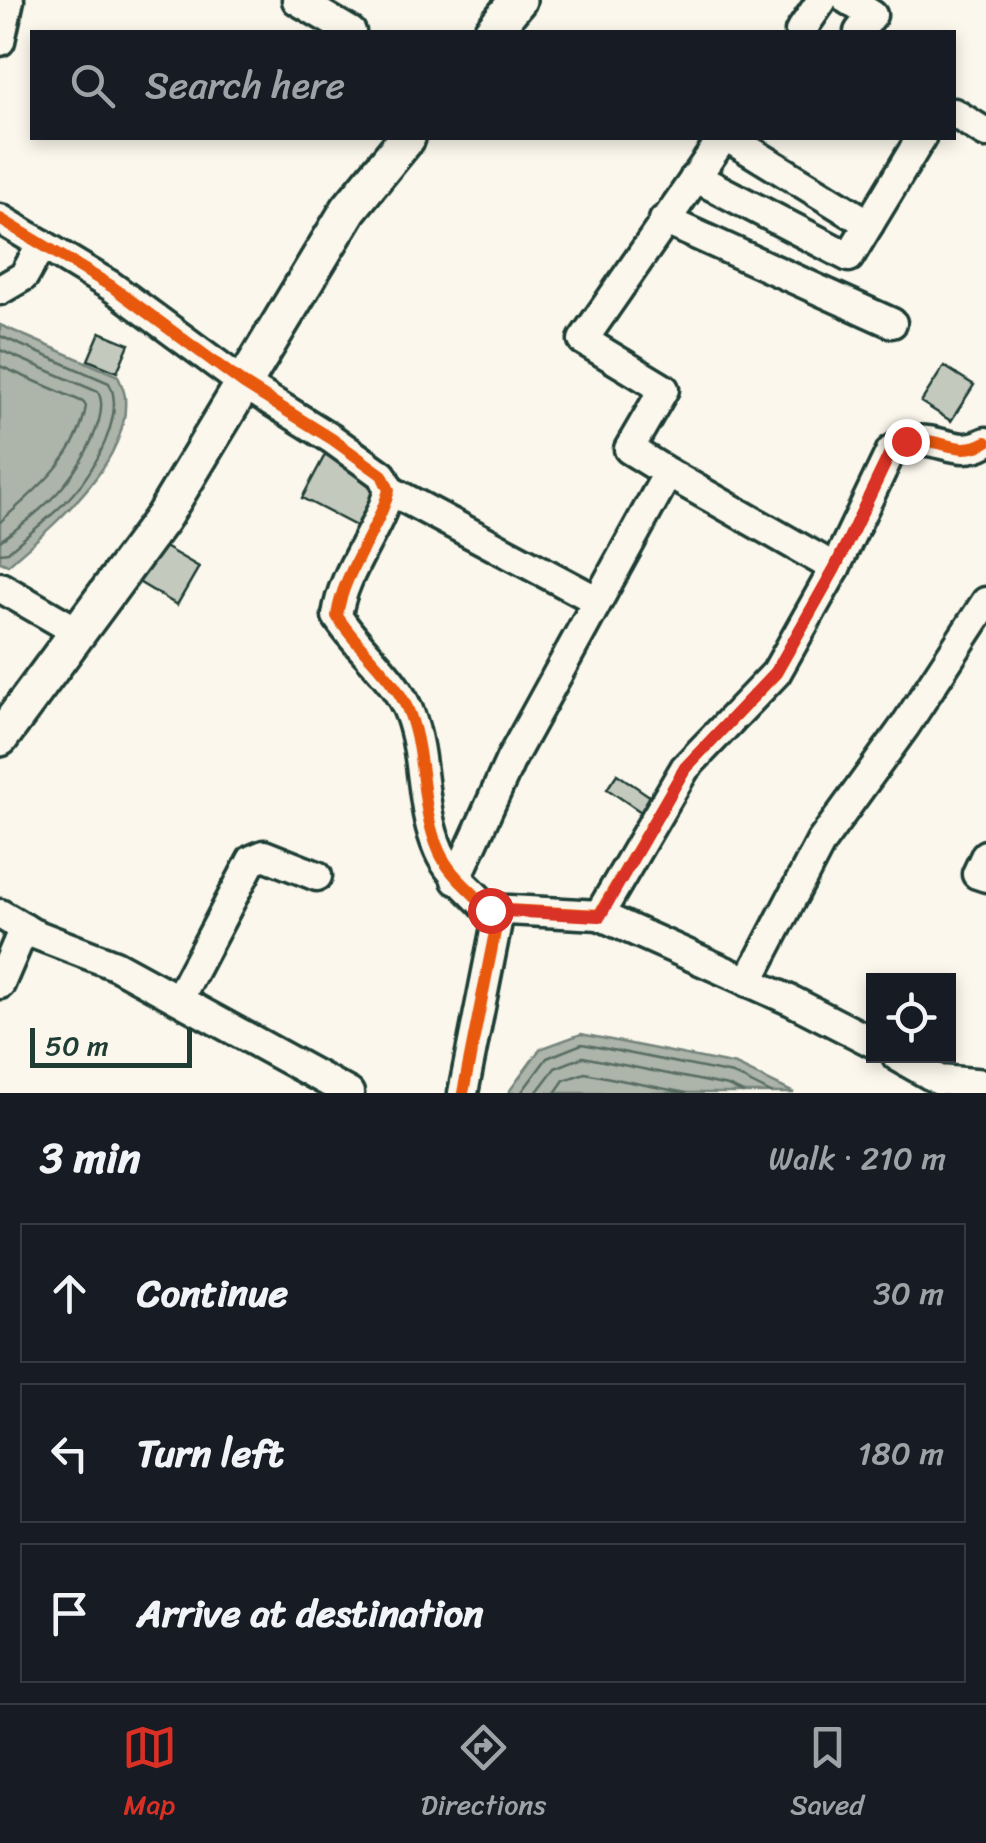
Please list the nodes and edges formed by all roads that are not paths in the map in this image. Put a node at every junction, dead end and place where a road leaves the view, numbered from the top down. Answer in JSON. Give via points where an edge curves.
{"nodes":[{"id":1,"x":297,"y":0,"type":"edge"},
{"id":2,"x":518,"y":0,"type":"edge"},
{"id":3,"x":822,"y":0,"type":"edge"},
{"id":4,"x":8,"y":1,"type":"edge"},
{"id":5,"x":348,"y":30,"type":"edge"},
{"id":6,"x":494,"y":30,"type":"edge"},
{"id":7,"x":801,"y":30,"type":"edge"},
{"id":8,"x":0,"y":40,"type":"edge"},
{"id":9,"x":956,"y":114,"type":"edge"},
{"id":10,"x":986,"y":133,"type":"edge"},
{"id":11,"x":405,"y":140,"type":"edge"},
{"id":12,"x":724,"y":140,"type":"edge"},
{"id":13,"x":729,"y":140,"type":"edge"},
{"id":14,"x":920,"y":140,"type":"edge"},
{"id":15,"x":695,"y":177,"type":"junction"},
{"id":16,"x":0,"y":219,"type":"edge"},
{"id":17,"x":664,"y":220,"type":"junction"},
{"id":18,"x":869,"y":224,"type":"junction"},
{"id":19,"x":42,"y":244,"type":"junction"},
{"id":20,"x":0,"y":290,"type":"edge"},
{"id":21,"x":892,"y":323,"type":"dead end"},
{"id":22,"x":244,"y":384,"type":"junction"},
{"id":23,"x":986,"y":442,"type":"edge"},
{"id":24,"x":668,"y":473,"type":"junction"},
{"id":25,"x":389,"y":490,"type":"junction"},
{"id":26,"x":835,"y":568,"type":"junction"},
{"id":27,"x":0,"y":587,"type":"edge"},
{"id":28,"x":596,"y":600,"type":"junction"},
{"id":29,"x":986,"y":602,"type":"edge"},
{"id":30,"x":78,"y":632,"type":"junction"},
{"id":31,"x":976,"y":639,"type":"edge"},
{"id":32,"x":0,"y":738,"type":"edge"},
{"id":33,"x":986,"y":855,"type":"edge"},
{"id":34,"x":318,"y":876,"type":"dead end"},
{"id":35,"x":986,"y":877,"type":"edge"},
{"id":36,"x":456,"y":880,"type":"junction"},
{"id":37,"x":490,"y":910,"type":"junction"},
{"id":38,"x":600,"y":916,"type":"junction"},
{"id":39,"x":12,"y":921,"type":"edge"},
{"id":40,"x":748,"y":982,"type":"junction"},
{"id":41,"x":0,"y":984,"type":"edge"},
{"id":42,"x":178,"y":998,"type":"junction"},
{"id":43,"x":866,"y":1039,"type":"edge"},
{"id":44,"x":906,"y":1063,"type":"edge"},
{"id":45,"x":986,"y":1084,"type":"edge"},
{"id":46,"x":935,"y":1086,"type":"edge"},
{"id":47,"x":348,"y":1093,"type":"edge"},
{"id":48,"x":462,"y":1093,"type":"edge"}],
"edges":[{"from":1,"to":5,"type":"street"},
{"from":2,"to":6,"type":"main road"},
{"from":3,"to":7,"type":"street"},
{"from":4,"to":8,"type":"street"},
{"from":9,"to":10,"type":"street"},
{"from":11,"to":22,"type":"main road","via":[[349,209]]},
{"from":12,"to":15,"type":"street"},
{"from":13,"to":18,"type":"street"},
{"from":14,"to":18,"type":"street"},
{"from":15,"to":17,"type":"street"},
{"from":15,"to":18,"type":"street","via":[[849,257]]},
{"from":16,"to":19,"type":"street"},
{"from":17,"to":21,"type":"street"},
{"from":17,"to":24,"type":"street","via":[[583,340],[664,389],[629,448]]},
{"from":19,"to":20,"type":"street","via":[[24,276]]},
{"from":19,"to":22,"type":"street"},
{"from":22,"to":25,"type":"street","via":[[382,475]]},
{"from":22,"to":30,"type":"main road","via":[[163,518]]},
{"from":23,"to":26,"type":"street","via":[[962,449],[926,438],[891,451]]},
{"from":24,"to":26,"type":"street"},
{"from":24,"to":28,"type":"street"},
{"from":25,"to":28,"type":"street"},
{"from":25,"to":36,"type":"street","via":[[340,593],[337,616],[410,713],[430,823]]},
{"from":26,"to":38,"type":"street","via":[[776,672],[685,768]]},
{"from":27,"to":30,"type":"street"},
{"from":28,"to":36,"type":"street"},
{"from":29,"to":31,"type":"street"},
{"from":30,"to":32,"type":"main road"},
{"from":31,"to":40,"type":"street","via":[[821,842]]},
{"from":33,"to":35,"type":"street","via":[[977,874]]},
{"from":34,"to":42,"type":"street","via":[[264,855],[252,860]]},
{"from":36,"to":37,"type":"street"},
{"from":37,"to":38,"type":"street"},
{"from":37,"to":48,"type":"street","via":[[497,922]]},
{"from":38,"to":40,"type":"street"},
{"from":39,"to":41,"type":"street"},
{"from":39,"to":42,"type":"street"},
{"from":40,"to":43,"type":"street"},
{"from":42,"to":47,"type":"street"},
{"from":44,"to":46,"type":"street"},
{"from":45,"to":46,"type":"street"}]}
